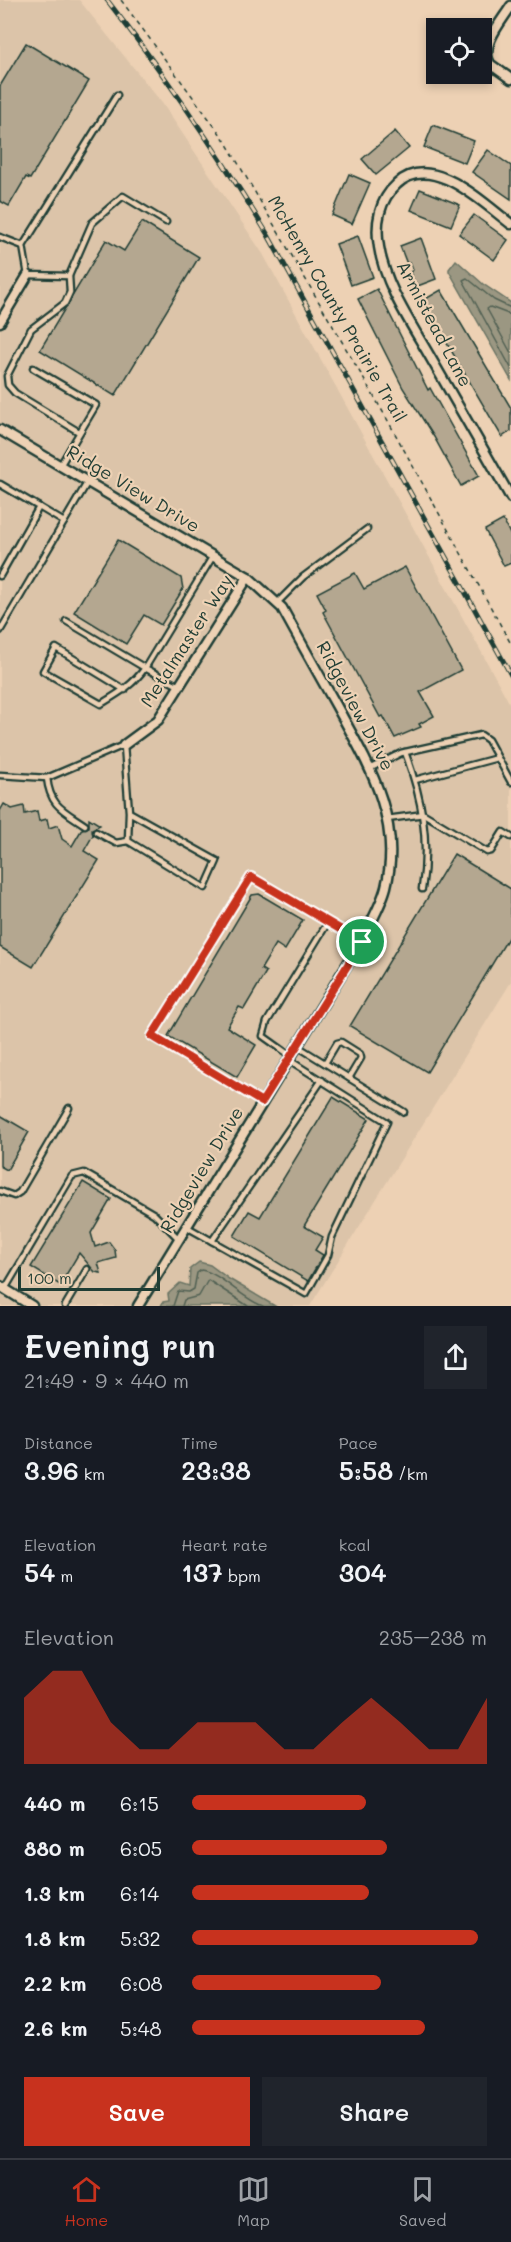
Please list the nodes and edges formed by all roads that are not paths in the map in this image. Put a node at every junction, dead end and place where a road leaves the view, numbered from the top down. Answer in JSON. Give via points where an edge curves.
{"nodes":[{"id":1,"x":511,"y":6,"type":"edge"},
{"id":2,"x":511,"y":79,"type":"edge"},
{"id":3,"x":117,"y":95,"type":"dead end"},
{"id":4,"x":166,"y":222,"type":"dead end"},
{"id":5,"x":511,"y":224,"type":"edge"},
{"id":6,"x":0,"y":237,"type":"edge"},
{"id":7,"x":23,"y":246,"type":"junction"},
{"id":8,"x":28,"y":275,"type":"junction"},
{"id":9,"x":69,"y":276,"type":"junction"},
{"id":10,"x":0,"y":322,"type":"edge"},
{"id":11,"x":33,"y":368,"type":"dead end"},
{"id":12,"x":0,"y":430,"type":"edge"},
{"id":13,"x":79,"y":432,"type":"junction"},
{"id":14,"x":61,"y":464,"type":"junction"},
{"id":15,"x":89,"y":480,"type":"junction"},
{"id":16,"x":0,"y":484,"type":"edge"},
{"id":17,"x":511,"y":496,"type":"edge"},
{"id":18,"x":39,"y":507,"type":"junction"},
{"id":19,"x":64,"y":522,"type":"junction"},
{"id":20,"x":367,"y":529,"type":"dead end"},
{"id":21,"x":213,"y":556,"type":"junction"},
{"id":22,"x":0,"y":576,"type":"edge"},
{"id":23,"x":248,"y":577,"type":"junction"},
{"id":24,"x":277,"y":603,"type":"junction"},
{"id":25,"x":66,"y":621,"type":"dead end"},
{"id":26,"x":0,"y":631,"type":"edge"},
{"id":27,"x":145,"y":668,"type":"junction"},
{"id":28,"x":179,"y":686,"type":"junction"},
{"id":29,"x":125,"y":690,"type":"junction"},
{"id":30,"x":124,"y":745,"type":"junction"},
{"id":31,"x":405,"y":752,"type":"junction"},
{"id":32,"x":497,"y":758,"type":"junction"},
{"id":33,"x":370,"y":768,"type":"junction"},
{"id":34,"x":0,"y":775,"type":"edge"},
{"id":35,"x":47,"y":778,"type":"junction"},
{"id":36,"x":415,"y":780,"type":"junction"},
{"id":37,"x":511,"y":782,"type":"edge"},
{"id":38,"x":129,"y":812,"type":"junction"},
{"id":39,"x":424,"y":814,"type":"junction"},
{"id":40,"x":387,"y":819,"type":"junction"},
{"id":41,"x":85,"y":825,"type":"dead end"},
{"id":42,"x":96,"y":832,"type":"dead end"},
{"id":43,"x":511,"y":837,"type":"edge"},
{"id":44,"x":128,"y":841,"type":"junction"},
{"id":45,"x":422,"y":889,"type":"dead end"},
{"id":46,"x":328,"y":922,"type":"junction"},
{"id":47,"x":362,"y":942,"type":"junction"},
{"id":48,"x":297,"y":1046,"type":"junction"},
{"id":49,"x":290,"y":1058,"type":"junction"},
{"id":50,"x":325,"y":1063,"type":"junction"},
{"id":51,"x":350,"y":1078,"type":"junction"},
{"id":52,"x":322,"y":1080,"type":"junction"},
{"id":53,"x":262,"y":1102,"type":"junction"},
{"id":54,"x":69,"y":1108,"type":"dead end"},
{"id":55,"x":404,"y":1112,"type":"dead end"},
{"id":56,"x":0,"y":1191,"type":"edge"},
{"id":57,"x":186,"y":1227,"type":"junction"},
{"id":58,"x":179,"y":1239,"type":"junction"},
{"id":59,"x":212,"y":1241,"type":"junction"},
{"id":60,"x":87,"y":1269,"type":"dead end"},
{"id":61,"x":2,"y":1288,"type":"edge"},
{"id":62,"x":32,"y":1306,"type":"edge"},
{"id":63,"x":65,"y":1306,"type":"edge"},
{"id":64,"x":138,"y":1306,"type":"edge"}],
"edges":[{"from":1,"to":2,"type":"street","via":[[491,39],[487,60]]},
{"from":3,"to":7,"type":"lane"},
{"from":4,"to":9,"type":"lane","via":[[123,196],[92,223]]},
{"from":5,"to":17,"type":"street","name":"Armistead Lane","via":[[447,178],[422,172],[402,178],[393,187],[380,209],[377,227],[386,271],[409,321]]},
{"from":6,"to":7,"type":"lane"},
{"from":7,"to":8,"type":"lane"},
{"from":8,"to":9,"type":"lane"},
{"from":8,"to":10,"type":"street"},
{"from":9,"to":13,"type":"lane","via":[[70,292],[65,303],[31,329],[7,376],[15,393]]},
{"from":11,"to":13,"type":"lane","via":[[96,405]]},
{"from":12,"to":14,"type":"street","name":"Ridge View Drive"},
{"from":13,"to":14,"type":"lane"},
{"from":14,"to":15,"type":"street","name":"Ridge View Drive"},
{"from":15,"to":19,"type":"lane"},
{"from":15,"to":21,"type":"street","name":"Ridge View Drive"},
{"from":16,"to":18,"type":"lane"},
{"from":18,"to":19,"type":"lane"},
{"from":18,"to":22,"type":"lane"},
{"from":19,"to":26,"type":"lane"},
{"from":20,"to":24,"type":"lane","via":[[303,577]]},
{"from":21,"to":23,"type":"street","name":"Ridge View Drive"},
{"from":21,"to":27,"type":"lane"},
{"from":23,"to":24,"type":"street","name":"Ridgeview Drive"},
{"from":23,"to":28,"type":"street","name":"Metalmaster Way"},
{"from":24,"to":33,"type":"street","name":"Ridgeview Drive"},
{"from":25,"to":27,"type":"lane"},
{"from":27,"to":28,"type":"lane"},
{"from":27,"to":29,"type":"lane"},
{"from":28,"to":30,"type":"street","name":"Metalmaster Way","via":[[158,720]]},
{"from":29,"to":29,"type":"lane","via":[[101,704],[43,671],[56,648]]},
{"from":30,"to":35,"type":"lane"},
{"from":30,"to":38,"type":"lane"},
{"from":31,"to":32,"type":"lane","via":[[481,735]]},
{"from":31,"to":33,"type":"lane"},
{"from":31,"to":36,"type":"lane"},
{"from":32,"to":36,"type":"lane"},
{"from":32,"to":37,"type":"lane"},
{"from":33,"to":40,"type":"street","name":"Ridgeview Drive"},
{"from":34,"to":35,"type":"lane"},
{"from":35,"to":41,"type":"lane","via":[[49,796]]},
{"from":36,"to":39,"type":"lane"},
{"from":38,"to":44,"type":"lane"},
{"from":38,"to":44,"type":"lane","via":[[218,861],[205,888]]},
{"from":39,"to":40,"type":"lane"},
{"from":39,"to":43,"type":"lane","via":[[487,852],[502,832]]},
{"from":39,"to":45,"type":"lane","via":[[426,856]]},
{"from":40,"to":47,"type":"street","name":"Ridgeview Drive","via":[[390,852],[386,887]]},
{"from":42,"to":44,"type":"lane","via":[[116,843]]},
{"from":46,"to":47,"type":"lane"},
{"from":46,"to":49,"type":"lane","via":[[263,1036]]},
{"from":46,"to":53,"type":"lane","via":[[251,877],[152,1036]]},
{"from":47,"to":48,"type":"street","name":"Ridgeview Drive"},
{"from":48,"to":49,"type":"street","name":"Ridgeview Drive"},
{"from":48,"to":50,"type":"lane"},
{"from":49,"to":52,"type":"lane"},
{"from":49,"to":53,"type":"street","name":"Ridgeview Drive"},
{"from":50,"to":51,"type":"lane"},
{"from":50,"to":51,"type":"lane","via":[[337,1043],[351,1048],[361,1058]]},
{"from":51,"to":55,"type":"lane"},
{"from":52,"to":59,"type":"lane"},
{"from":52,"to":59,"type":"lane","via":[[387,1122],[332,1237],[328,1256],[306,1294]]},
{"from":53,"to":57,"type":"street","name":"Ridgeview Drive"},
{"from":54,"to":56,"type":"lane","via":[[20,1192],[14,1196]]},
{"from":57,"to":58,"type":"street","name":"Ridgeview Drive"},
{"from":57,"to":59,"type":"lane"},
{"from":58,"to":61,"type":"lane","via":[[154,1214],[84,1173],[72,1176]]},
{"from":58,"to":64,"type":"street","name":"Ridgeview Drive"},
{"from":60,"to":63,"type":"lane"},
{"from":61,"to":62,"type":"street"}]}
